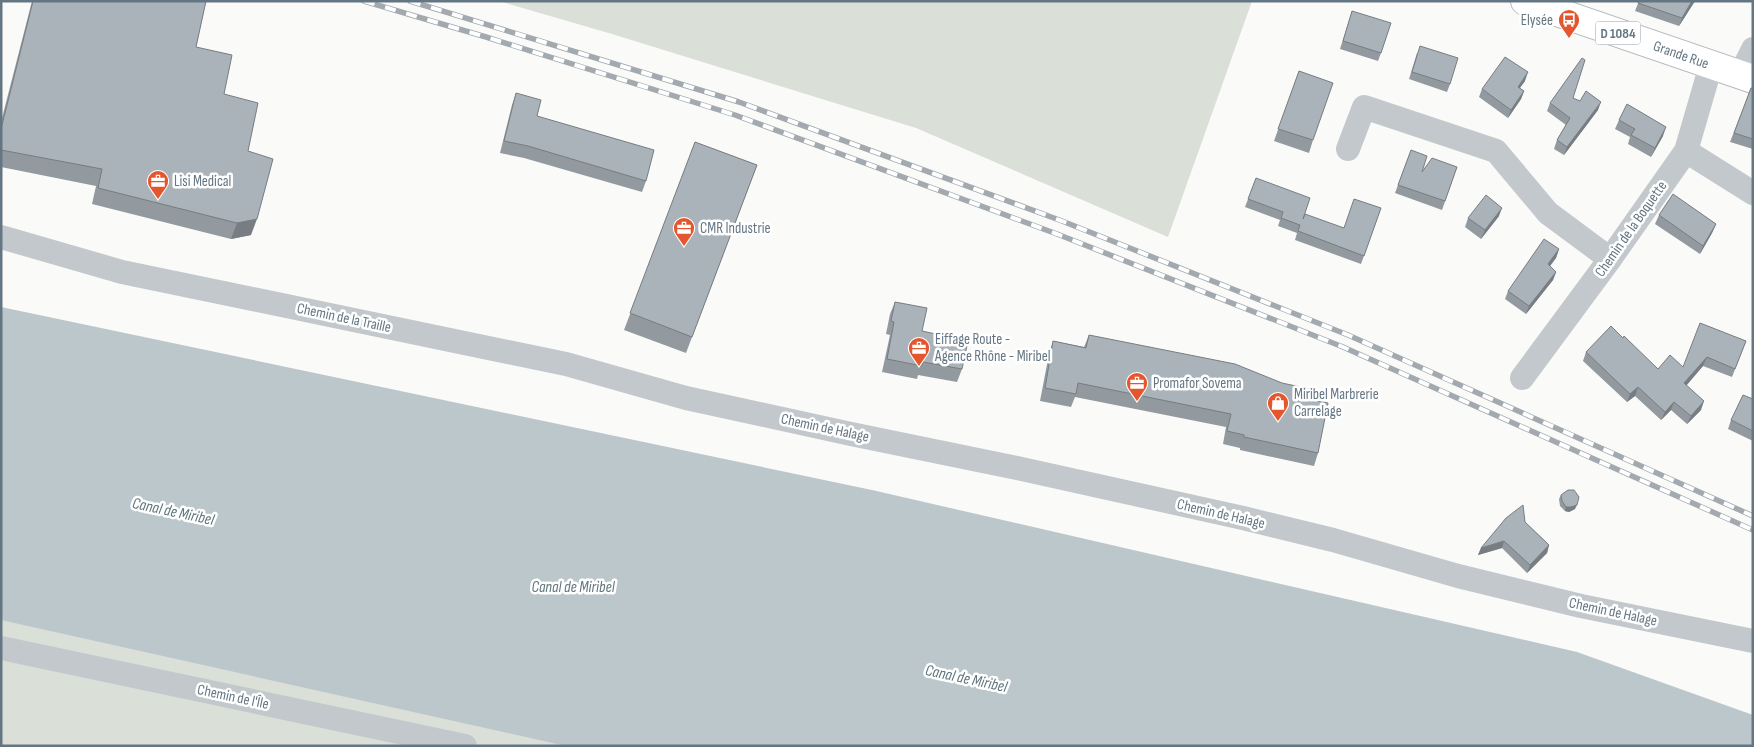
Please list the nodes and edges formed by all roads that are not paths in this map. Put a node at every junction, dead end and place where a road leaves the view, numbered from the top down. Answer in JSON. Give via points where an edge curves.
{"nodes":[{"id":1,"x":1525,"y":1,"type":"edge"},
{"id":2,"x":1753,"y":49,"type":"edge"},
{"id":3,"x":1711,"y":65,"type":"junction"},
{"id":4,"x":1746,"y":77,"type":"edge"},
{"id":5,"x":1348,"y":149,"type":"dead end"},
{"id":6,"x":1686,"y":151,"type":"junction"},
{"id":7,"x":1753,"y":193,"type":"edge"},
{"id":8,"x":1,"y":237,"type":"edge"},
{"id":9,"x":1610,"y":259,"type":"junction"},
{"id":10,"x":1522,"y":378,"type":"dead end"},
{"id":11,"x":686,"y":398,"type":"joint"},
{"id":12,"x":1753,"y":641,"type":"edge"},
{"id":13,"x":1,"y":648,"type":"edge"},
{"id":14,"x":465,"y":746,"type":"edge"}],
"edges":[{"from":1,"to":3,"type":"main road","name":"Grande Rue","number":"D 1084"},
{"from":2,"to":4,"type":"street"},
{"from":3,"to":4,"type":"main road","name":"Grande Rue","number":"D 1084"},
{"from":3,"to":6,"type":"street","name":"Chemin de la Boquette"},
{"from":5,"to":9,"type":"street","via":[[1364,106],[1496,151],[1548,213]]},
{"from":6,"to":7,"type":"street"},
{"from":6,"to":9,"type":"street","name":"Chemin de la Boquette"},
{"from":8,"to":11,"type":"street","name":"Chemin de la Traille","via":[[122,272],[566,364]]},
{"from":9,"to":10,"type":"street","name":"Chemin de la Boquette"},
{"from":11,"to":12,"type":"street","name":"Chemin de Halage","via":[[1233,516],[1582,606]]},
{"from":13,"to":14,"type":"street","name":"Chemin de l'Île"}]}
